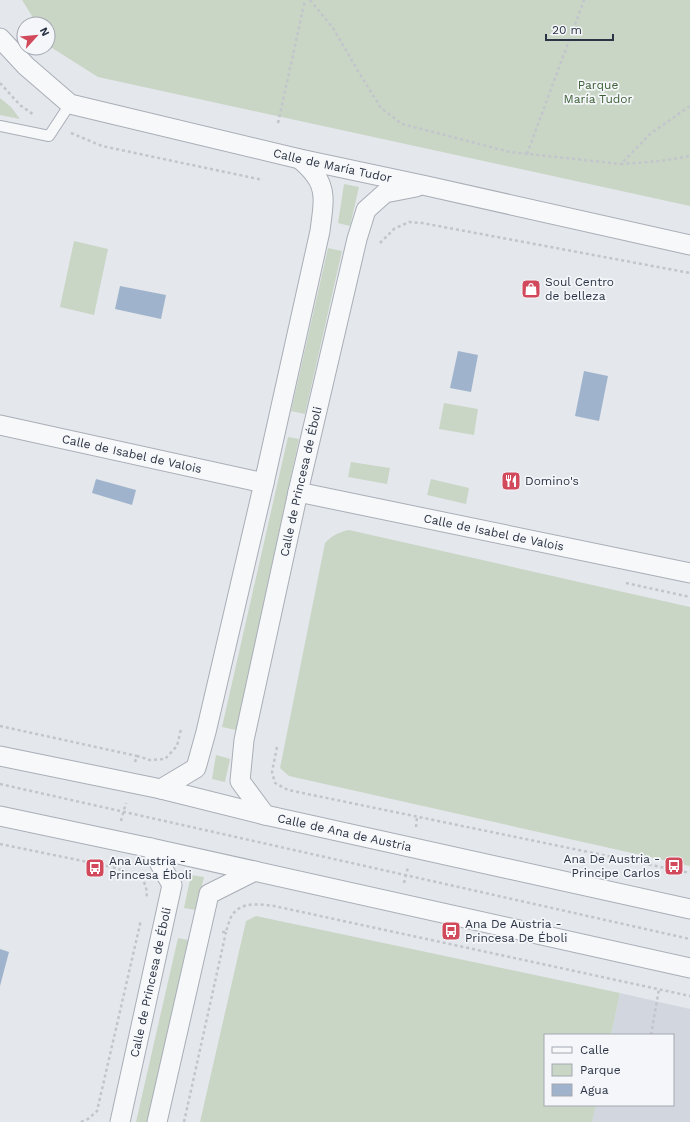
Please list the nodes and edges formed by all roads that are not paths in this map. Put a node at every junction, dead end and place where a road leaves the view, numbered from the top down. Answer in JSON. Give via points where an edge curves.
{"nodes":[{"id":1,"x":0,"y":38,"type":"edge"},
{"id":2,"x":70,"y":104,"type":"junction"},
{"id":3,"x":0,"y":126,"type":"edge"},
{"id":4,"x":300,"y":159,"type":"junction"},
{"id":5,"x":426,"y":186,"type":"junction"},
{"id":6,"x":690,"y":245,"type":"edge"},
{"id":7,"x":0,"y":425,"type":"edge"},
{"id":8,"x":264,"y":483,"type":"junction"},
{"id":9,"x":298,"y":492,"type":"junction"},
{"id":10,"x":690,"y":573,"type":"edge"},
{"id":11,"x":0,"y":756,"type":"edge"},
{"id":12,"x":161,"y":789,"type":"junction"},
{"id":13,"x":265,"y":815,"type":"junction"},
{"id":14,"x":0,"y":816,"type":"edge"},
{"id":15,"x":151,"y":848,"type":"junction"},
{"id":16,"x":255,"y":872,"type":"junction"},
{"id":17,"x":690,"y":909,"type":"edge"},
{"id":18,"x":690,"y":968,"type":"edge"},
{"id":19,"x":120,"y":1122,"type":"edge"},
{"id":20,"x":157,"y":1122,"type":"edge"}],
"edges":[{"from":1,"to":2,"type":"street","name":"Calle de María Tudor","via":[[26,66]]},
{"from":2,"to":3,"type":"lane","via":[[49,136]]},
{"from":2,"to":4,"type":"street","name":"Calle de María Tudor"},
{"from":4,"to":5,"type":"street","name":"Calle de María Tudor"},
{"from":4,"to":8,"type":"street","via":[[316,176],[324,199],[320,231]]},
{"from":5,"to":6,"type":"street","name":"Calle de María Tudor"},
{"from":5,"to":9,"type":"street","name":"Calle de Princesa de Éboli","via":[[384,192],[366,210],[357,238]]},
{"from":7,"to":8,"type":"street","name":"Calle de Isabel de Valois"},
{"from":8,"to":12,"type":"street","via":[[196,768]]},
{"from":9,"to":10,"type":"street","name":"Calle de Isabel de Valois"},
{"from":9,"to":13,"type":"street","name":"Calle de Princesa de Éboli","via":[[244,740],[240,781]]},
{"from":11,"to":12,"type":"street","name":"Calle de Ana de Austria"},
{"from":12,"to":13,"type":"street","name":"Calle de Ana de Austria"},
{"from":13,"to":17,"type":"street","name":"Calle de Ana de Austria"},
{"from":14,"to":15,"type":"street"},
{"from":15,"to":16,"type":"street"},
{"from":15,"to":19,"type":"street","name":"Calle de Princesa de Éboli","via":[[172,885]]},
{"from":16,"to":18,"type":"street"},
{"from":16,"to":20,"type":"street","via":[[209,894]]}]}
